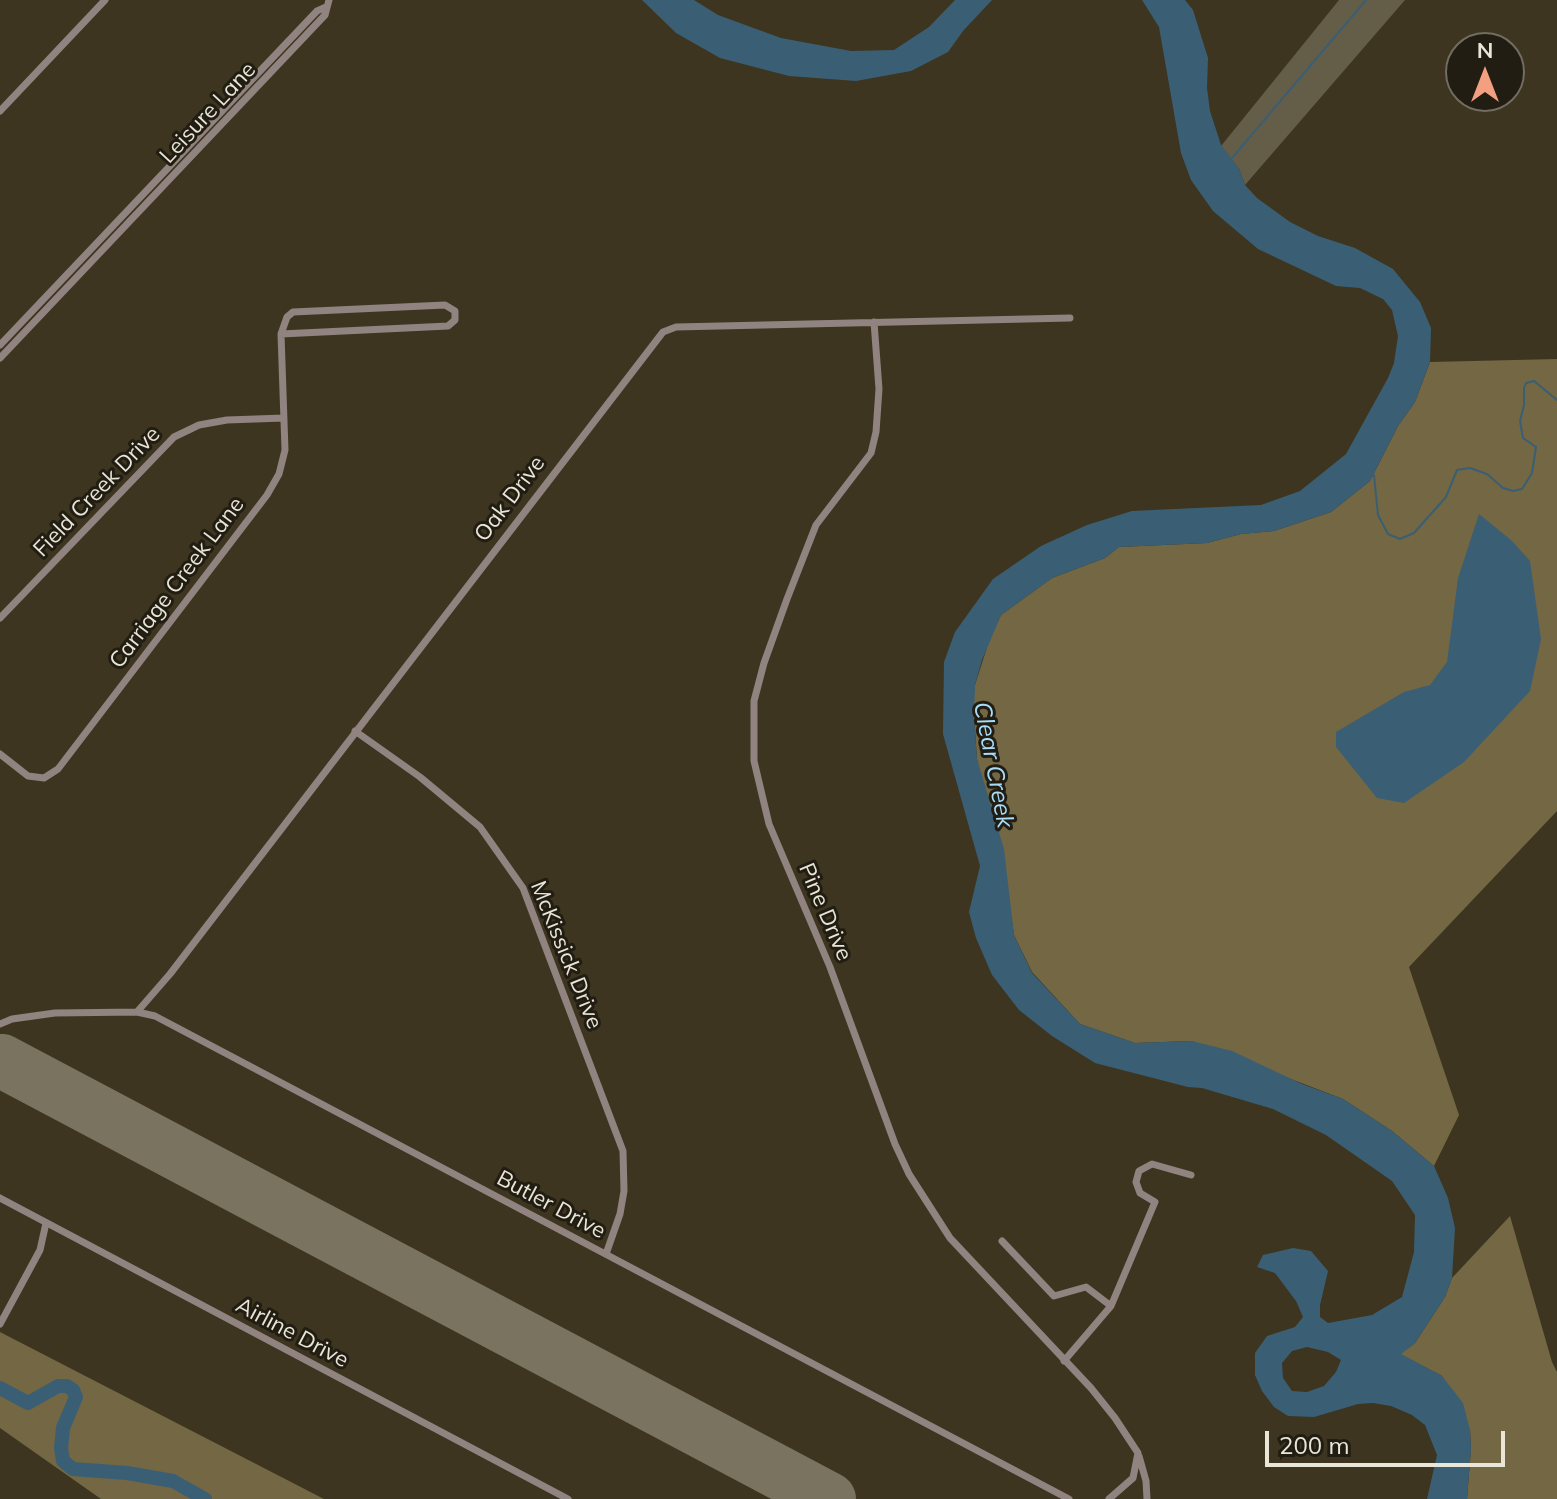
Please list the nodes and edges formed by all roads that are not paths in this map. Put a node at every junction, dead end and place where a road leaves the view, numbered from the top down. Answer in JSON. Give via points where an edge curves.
{"nodes":[{"id":1,"x":105,"y":0,"type":"edge"},
{"id":2,"x":328,"y":4,"type":"edge"},
{"id":3,"x":0,"y":111,"type":"edge"},
{"id":4,"x":108,"y":237,"type":"junction"},
{"id":5,"x":1070,"y":318,"type":"dead end"},
{"id":6,"x":874,"y":322,"type":"junction"},
{"id":7,"x":281,"y":334,"type":"junction"},
{"id":8,"x":0,"y":345,"type":"edge"},
{"id":9,"x":0,"y":358,"type":"edge"},
{"id":10,"x":284,"y":418,"type":"junction"},
{"id":11,"x":0,"y":618,"type":"edge"},
{"id":12,"x":355,"y":731,"type":"junction"},
{"id":13,"x":0,"y":754,"type":"edge"},
{"id":14,"x":137,"y":1012,"type":"junction"},
{"id":15,"x":0,"y":1024,"type":"edge"},
{"id":16,"x":1191,"y":1175,"type":"dead end"},
{"id":17,"x":0,"y":1198,"type":"edge"},
{"id":18,"x":46,"y":1223,"type":"junction"},
{"id":19,"x":1002,"y":1241,"type":"dead end"},
{"id":20,"x":606,"y":1254,"type":"junction"},
{"id":21,"x":1111,"y":1306,"type":"junction"},
{"id":22,"x":0,"y":1324,"type":"edge"},
{"id":23,"x":1064,"y":1361,"type":"junction"},
{"id":24,"x":1138,"y":1453,"type":"junction"},
{"id":25,"x":568,"y":1499,"type":"edge"},
{"id":26,"x":1069,"y":1499,"type":"edge"},
{"id":27,"x":1109,"y":1499,"type":"edge"},
{"id":28,"x":1147,"y":1499,"type":"edge"}],
"edges":[{"from":1,"to":3,"type":"street"},
{"from":2,"to":4,"type":"street","name":"Leisure Lane"},
{"from":4,"to":8,"type":"street","name":"Leisure Lane"},
{"from":4,"to":9,"type":"street","name":"Leisure Lane"},
{"from":5,"to":6,"type":"street","name":"Oak Drive"},
{"from":6,"to":12,"type":"street","name":"Oak Drive","via":[[676,327],[663,332]]},
{"from":6,"to":23,"type":"street","name":"Pine Drive","via":[[879,389],[871,453],[816,525],[787,599],[754,701],[754,761],[769,824],[909,1174],[950,1238]]},
{"from":7,"to":7,"type":"street","via":[[448,326],[455,311],[445,305],[293,312]]},
{"from":7,"to":10,"type":"street","name":"Carriage Creek Lane"},
{"from":10,"to":11,"type":"street","name":"Field Creek Drive","via":[[227,420],[174,437]]},
{"from":10,"to":13,"type":"street","name":"Carriage Creek Lane","via":[[283,463],[267,495],[58,769],[44,778],[28,776]]},
{"from":12,"to":14,"type":"street","name":"Oak Drive"},
{"from":12,"to":20,"type":"street","name":"McKissick Drive","via":[[480,827],[523,888],[623,1151],[624,1191]]},
{"from":14,"to":15,"type":"street","name":"Butler Drive","via":[[55,1013]]},
{"from":14,"to":20,"type":"street","name":"Butler Drive","via":[[155,1016]]},
{"from":16,"to":21,"type":"street","via":[[1152,1164],[1139,1171],[1140,1193],[1155,1202]]},
{"from":17,"to":18,"type":"street","name":"Airline Drive"},
{"from":18,"to":22,"type":"street","via":[[40,1250]]},
{"from":18,"to":25,"type":"street","name":"Airline Drive"},
{"from":19,"to":21,"type":"street","via":[[1054,1296],[1086,1287]]},
{"from":20,"to":26,"type":"street","name":"Butler Drive"},
{"from":21,"to":23,"type":"street"},
{"from":23,"to":24,"type":"street","name":"Pine Drive","via":[[1107,1408]]},
{"from":24,"to":27,"type":"street","via":[[1133,1478]]},
{"from":24,"to":28,"type":"street","name":"Pine Drive"}]}
